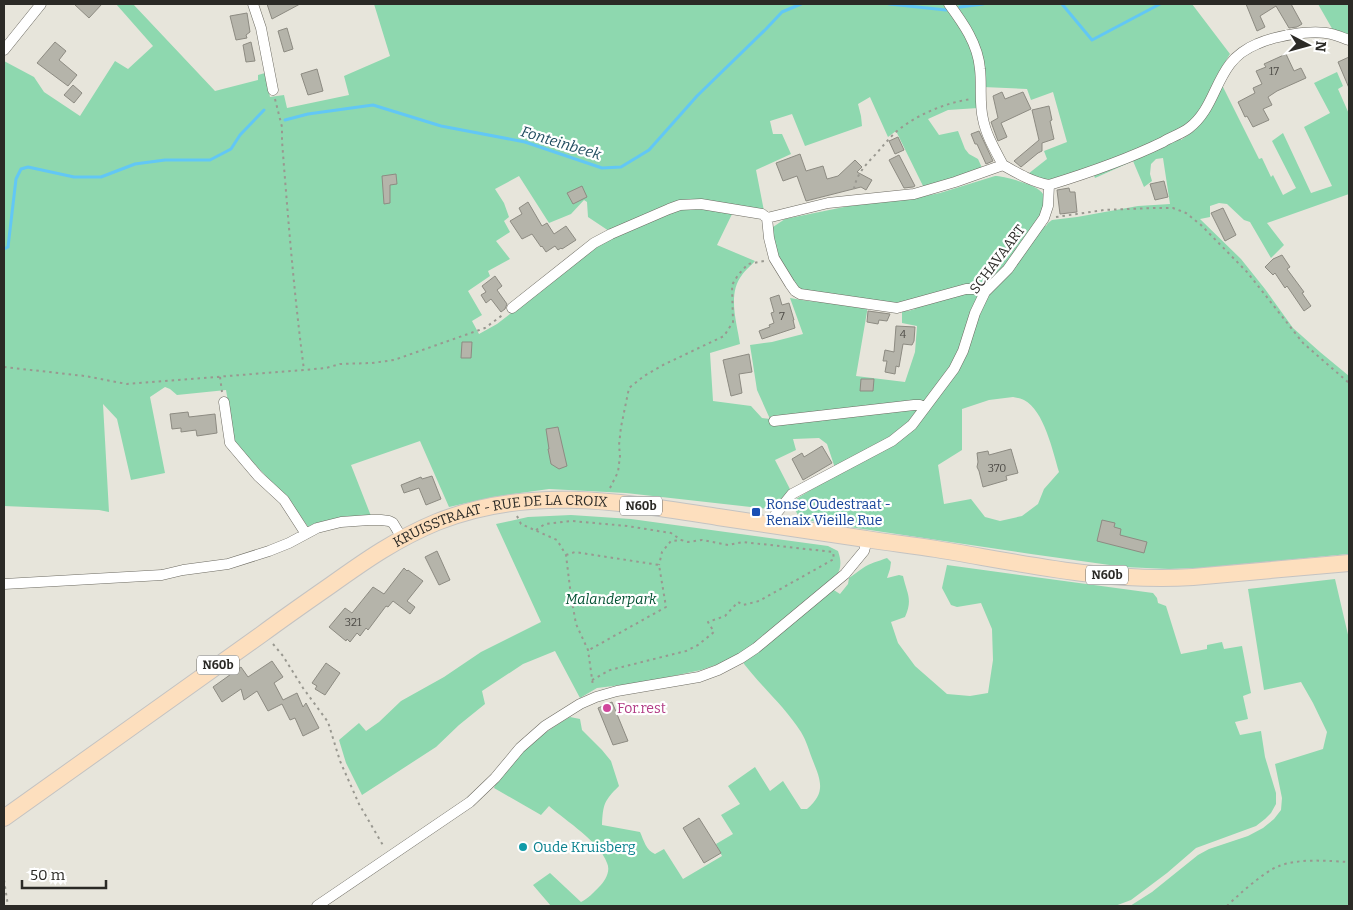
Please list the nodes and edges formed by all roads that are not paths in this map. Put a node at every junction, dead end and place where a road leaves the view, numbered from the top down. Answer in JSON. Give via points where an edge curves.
{"nodes":[{"id":1,"x":41,"y":4,"type":"edge"},
{"id":2,"x":253,"y":4,"type":"edge"},
{"id":3,"x":949,"y":4,"type":"edge"},
{"id":4,"x":1349,"y":40,"type":"edge"},
{"id":5,"x":4,"y":50,"type":"edge"},
{"id":6,"x":273,"y":90,"type":"road end"},
{"id":7,"x":1003,"y":165,"type":"junction"},
{"id":8,"x":1049,"y":184,"type":"junction"},
{"id":9,"x":767,"y":218,"type":"junction"},
{"id":10,"x":985,"y":292,"type":"junction"},
{"id":11,"x":512,"y":308,"type":"road end"},
{"id":12,"x":224,"y":402,"type":"road end"},
{"id":13,"x":925,"y":408,"type":"junction"},
{"id":14,"x":774,"y":420,"type":"dead end"},
{"id":15,"x":771,"y":525,"type":"junction"},
{"id":16,"x":306,"y":534,"type":"junction"},
{"id":17,"x":402,"y":538,"type":"junction"},
{"id":18,"x":867,"y":540,"type":"junction"},
{"id":19,"x":1349,"y":563,"type":"edge"},
{"id":20,"x":4,"y":584,"type":"edge"},
{"id":21,"x":4,"y":818,"type":"edge"},
{"id":22,"x":317,"y":906,"type":"edge"}],
"edges":[{"from":1,"to":5,"type":"street"},
{"from":2,"to":6,"type":"street"},
{"from":3,"to":7,"type":"street","via":[[975,47],[983,120]]},
{"from":4,"to":8,"type":"street","via":[[1315,32],[1256,44],[1230,64],[1202,116],[1190,127],[1116,162]]},
{"from":7,"to":8,"type":"street"},
{"from":7,"to":9,"type":"street","via":[[914,194],[828,203]]},
{"from":8,"to":10,"type":"street","name":"SCHAVAART","via":[[1044,218],[1008,269]]},
{"from":9,"to":10,"type":"street","via":[[774,258],[800,294],[897,308],[966,290]]},
{"from":9,"to":11,"type":"street","via":[[762,214],[710,205],[680,205],[594,243]]},
{"from":10,"to":13,"type":"street","name":"SCHAVAART","via":[[954,369]]},
{"from":12,"to":16,"type":"street","via":[[230,444],[284,500]]},
{"from":13,"to":14,"type":"street","via":[[914,405]]},
{"from":13,"to":15,"type":"street","name":"SCHAVAART","via":[[912,426],[892,440],[792,494]]},
{"from":15,"to":17,"type":"main road","name":"KRUISSTRAAT - RUE DE LA CROIX","number":"N60b","via":[[634,504],[566,499],[510,503],[472,511]]},
{"from":15,"to":18,"type":"main road","name":"KRUISSTRAAT - RUE DE LA CROIX","number":"N60b"},
{"from":16,"to":17,"type":"street","via":[[341,522],[381,520],[393,523]]},
{"from":16,"to":20,"type":"street","via":[[269,551],[228,564],[162,575]]},
{"from":17,"to":21,"type":"main road","name":"KRUISSTRAAT - RUE DE LA CROIX","number":"N60b"},
{"from":18,"to":19,"type":"main road","name":"KRUISSTRAAT - RUE DE LA CROIX","number":"N60b","via":[[1072,572],[1137,578],[1194,578]]},
{"from":18,"to":22,"type":"street","via":[[864,550],[846,574],[741,658],[699,677],[617,691],[580,704],[545,726],[520,748],[470,802]]}]}
